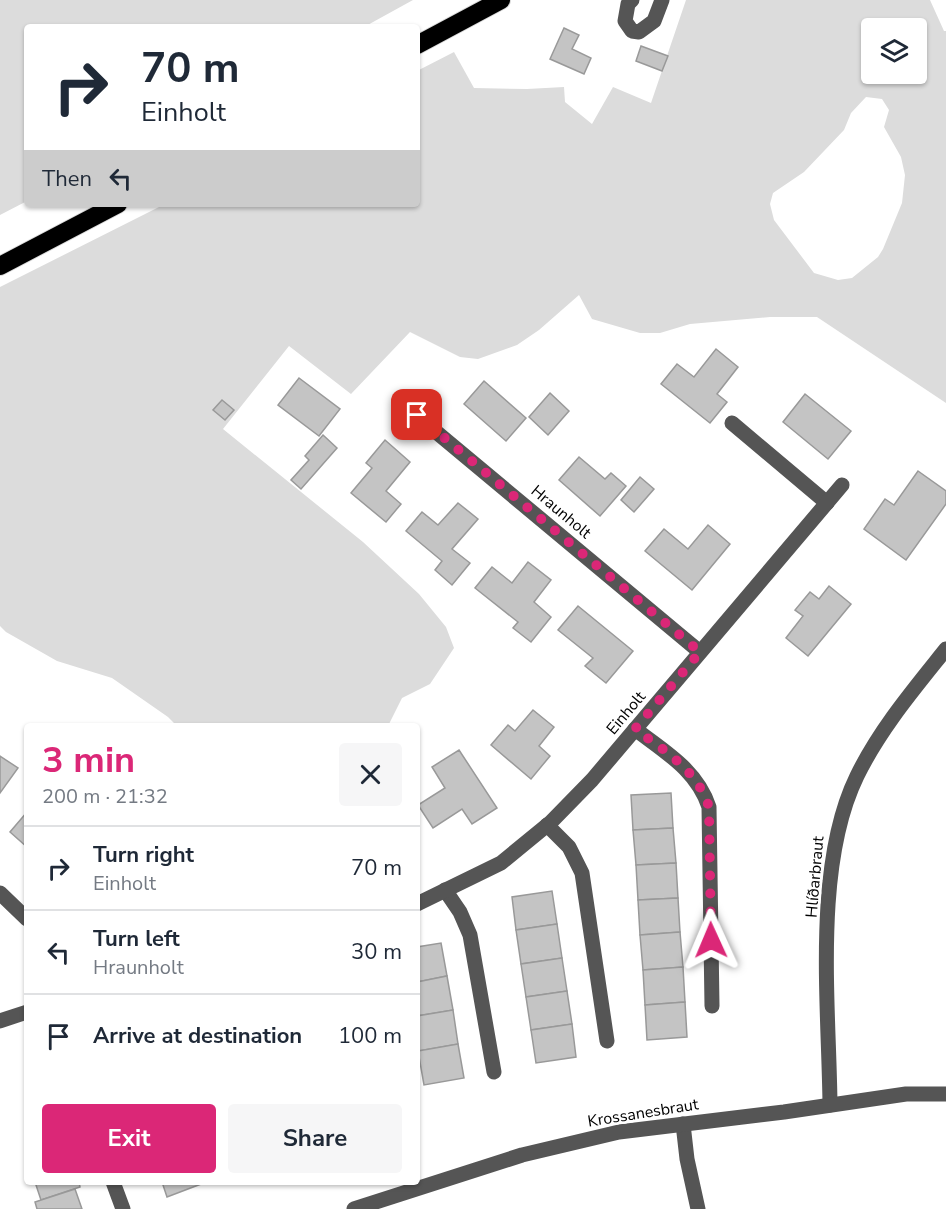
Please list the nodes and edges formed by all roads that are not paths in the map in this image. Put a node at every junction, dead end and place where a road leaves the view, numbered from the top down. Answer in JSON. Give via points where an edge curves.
{"nodes":[{"id":1,"x":501,"y":0,"type":"edge"},
{"id":2,"x":632,"y":0,"type":"edge"},
{"id":3,"x":662,"y":0,"type":"edge"},
{"id":4,"x":420,"y":43,"type":"edge"},
{"id":5,"x":112,"y":207,"type":"edge"},
{"id":6,"x":0,"y":266,"type":"edge"},
{"id":7,"x":399,"y":400,"type":"dead end"},
{"id":8,"x":732,"y":423,"type":"dead end"},
{"id":9,"x":842,"y":485,"type":"dead end"},
{"id":10,"x":827,"y":503,"type":"junction"},
{"id":11,"x":946,"y":649,"type":"edge"},
{"id":12,"x":700,"y":652,"type":"junction"},
{"id":13,"x":635,"y":729,"type":"junction"},
{"id":14,"x":547,"y":825,"type":"junction"},
{"id":15,"x":445,"y":890,"type":"junction"},
{"id":16,"x":0,"y":893,"type":"edge"},
{"id":17,"x":420,"y":902,"type":"edge"},
{"id":18,"x":24,"y":916,"type":"edge"},
{"id":19,"x":712,"y":1006,"type":"dead end"},
{"id":20,"x":24,"y":1013,"type":"edge"},
{"id":21,"x":0,"y":1022,"type":"edge"},
{"id":22,"x":607,"y":1041,"type":"dead end"},
{"id":23,"x":494,"y":1072,"type":"dead end"},
{"id":24,"x":946,"y":1094,"type":"edge"},
{"id":25,"x":830,"y":1105,"type":"junction"},
{"id":26,"x":683,"y":1124,"type":"junction"},
{"id":27,"x":114,"y":1185,"type":"edge"},
{"id":28,"x":123,"y":1209,"type":"edge"},
{"id":29,"x":354,"y":1209,"type":"edge"},
{"id":30,"x":698,"y":1209,"type":"edge"}],
"edges":[{"from":1,"to":4,"type":"highway"},
{"from":2,"to":3,"type":"street","via":[[625,21],[632,31],[639,32],[654,21]]},
{"from":5,"to":6,"type":"highway"},
{"from":7,"to":12,"type":"street","name":"Hraunholt"},
{"from":8,"to":10,"type":"street"},
{"from":9,"to":10,"type":"street","name":"Einholt"},
{"from":10,"to":12,"type":"street","name":"Einholt"},
{"from":11,"to":25,"type":"street","name":"Hlíðarbraut","via":[[888,722],[856,776],[838,825],[830,875],[827,957]]},
{"from":12,"to":13,"type":"street","name":"Einholt"},
{"from":13,"to":14,"type":"street","name":"Einholt"},
{"from":13,"to":19,"type":"street","via":[[687,771],[704,793],[709,807]]},
{"from":14,"to":15,"type":"street","name":"Einholt","via":[[501,863]]},
{"from":14,"to":22,"type":"street","via":[[569,847],[582,873]]},
{"from":15,"to":17,"type":"street","name":"Einholt"},
{"from":15,"to":23,"type":"street","via":[[470,935]]},
{"from":16,"to":18,"type":"street"},
{"from":20,"to":21,"type":"street"},
{"from":24,"to":25,"type":"street","name":"Krossanesbraut","via":[[906,1094]]},
{"from":25,"to":26,"type":"street","name":"Krossanesbraut"},
{"from":26,"to":29,"type":"street","name":"Krossanesbraut","via":[[619,1132],[522,1155]]},
{"from":26,"to":30,"type":"street"},
{"from":27,"to":28,"type":"street"}]}
